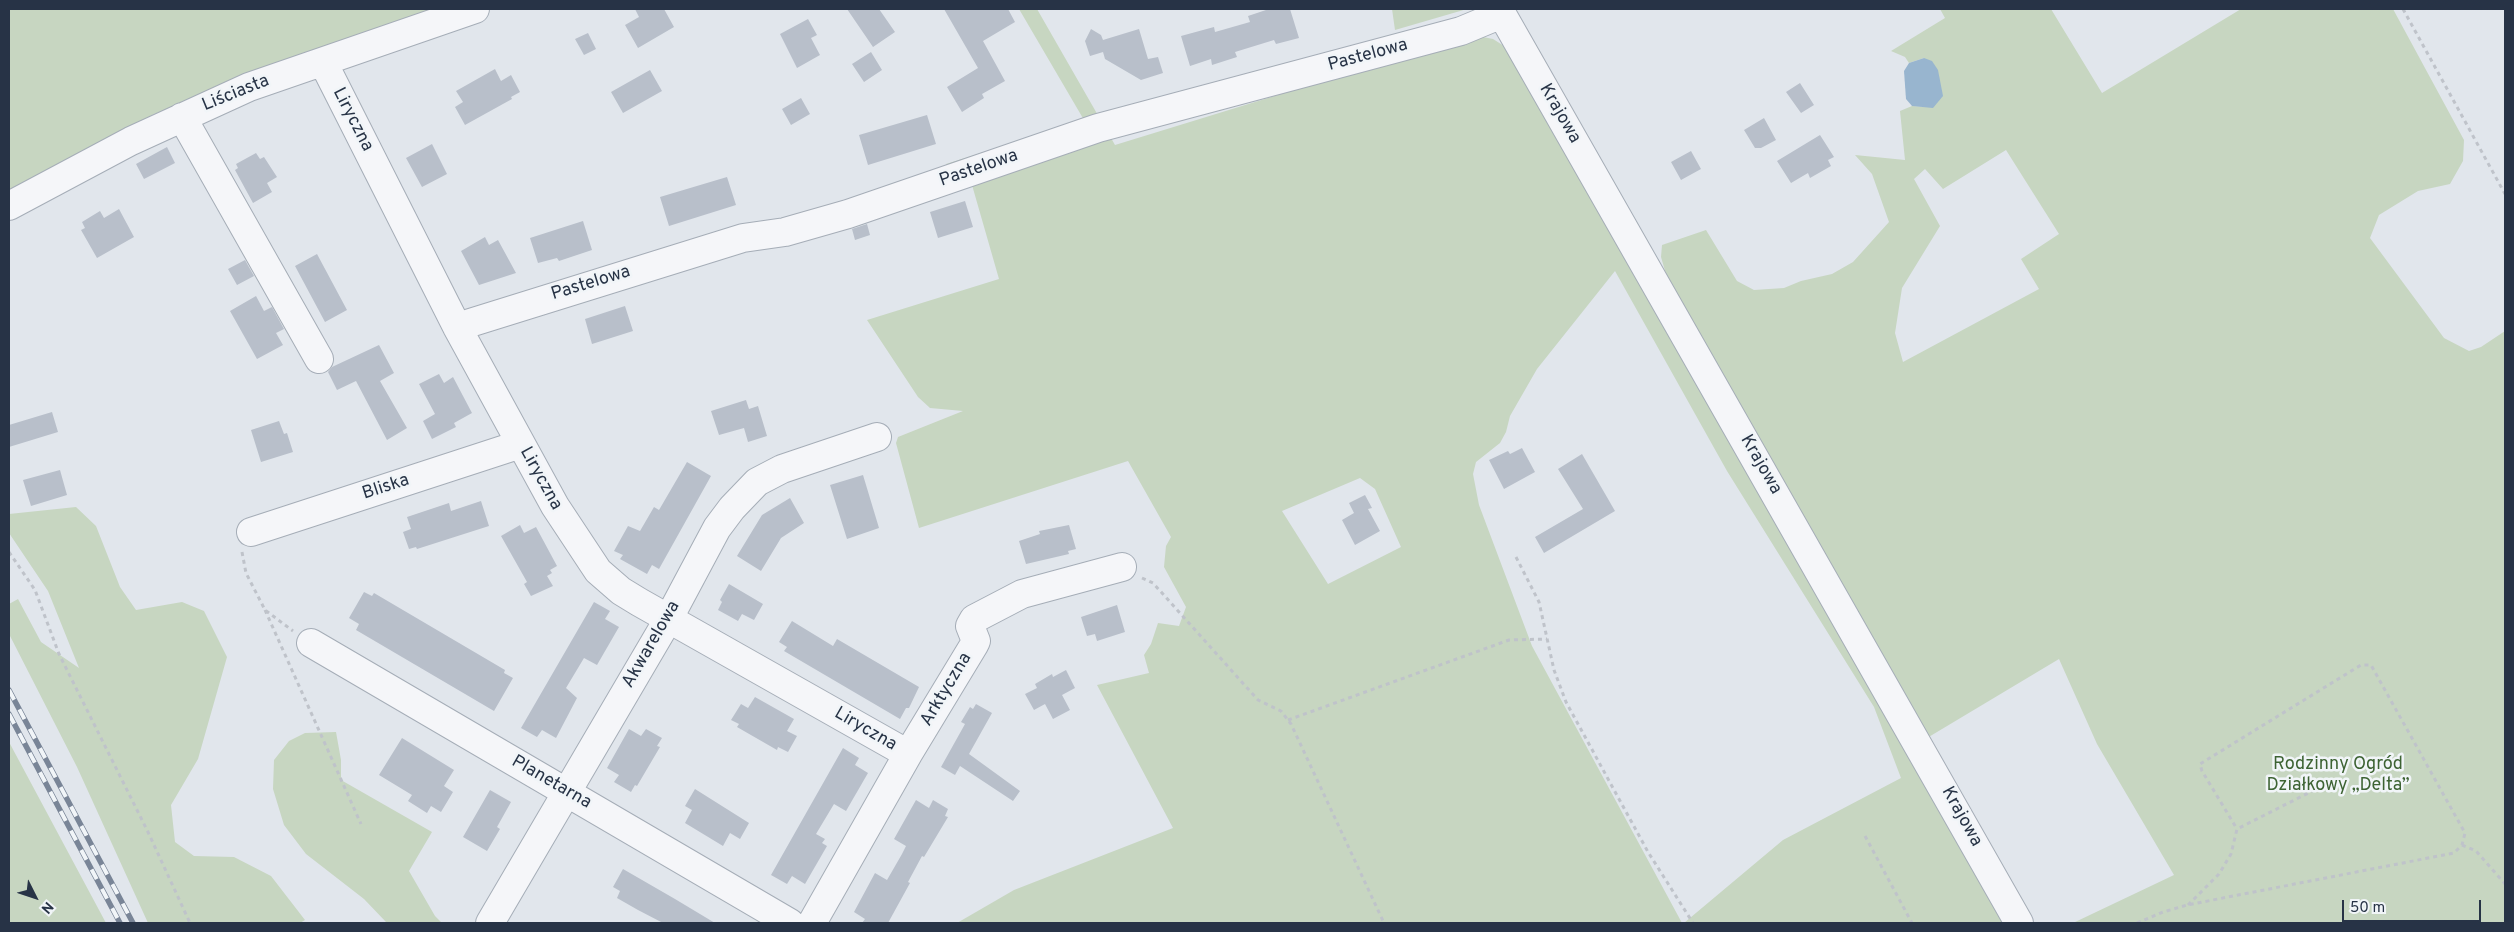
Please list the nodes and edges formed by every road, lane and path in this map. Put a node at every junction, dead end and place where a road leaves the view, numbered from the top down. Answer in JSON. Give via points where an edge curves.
{"nodes":[{"id":1,"x":475,"y":9,"type":"edge"},
{"id":2,"x":2403,"y":9,"type":"edge"},
{"id":3,"x":1500,"y":11,"type":"edge"},
{"id":4,"x":323,"y":62,"type":"junction"},
{"id":5,"x":182,"y":117,"type":"junction"},
{"id":6,"x":2505,"y":194,"type":"edge"},
{"id":7,"x":9,"y":206,"type":"edge"},
{"id":8,"x":457,"y":327,"type":"junction"},
{"id":9,"x":319,"y":359,"type":"dead end"},
{"id":10,"x":877,"y":437,"type":"dead end"},
{"id":11,"x":521,"y":444,"type":"junction"},
{"id":12,"x":251,"y":532,"type":"joint"},
{"id":13,"x":9,"y":552,"type":"edge"},
{"id":14,"x":1516,"y":557,"type":"dead end"},
{"id":15,"x":1122,"y":567,"type":"joint"},
{"id":16,"x":265,"y":610,"type":"junction"},
{"id":17,"x":669,"y":618,"type":"junction"},
{"id":18,"x":1547,"y":639,"type":"junction"},
{"id":19,"x":311,"y":643,"type":"joint"},
{"id":20,"x":1288,"y":720,"type":"junction"},
{"id":21,"x":908,"y":754,"type":"junction"},
{"id":22,"x":2334,"y":780,"type":"dead end"},
{"id":23,"x":566,"y":792,"type":"junction"},
{"id":24,"x":362,"y":824,"type":"dead end"},
{"id":25,"x":2237,"y":829,"type":"junction"},
{"id":26,"x":1865,"y":836,"type":"dead end"},
{"id":27,"x":2462,"y":845,"type":"junction"},
{"id":28,"x":2505,"y":884,"type":"edge"},
{"id":29,"x":2187,"y":906,"type":"junction"},
{"id":30,"x":190,"y":923,"type":"edge"},
{"id":31,"x":490,"y":923,"type":"edge"},
{"id":32,"x":790,"y":923,"type":"edge"},
{"id":33,"x":812,"y":923,"type":"edge"},
{"id":34,"x":1384,"y":923,"type":"edge"},
{"id":35,"x":1693,"y":923,"type":"edge"},
{"id":36,"x":1912,"y":923,"type":"edge"},
{"id":37,"x":2019,"y":923,"type":"edge"},
{"id":38,"x":2137,"y":923,"type":"edge"}],
"edges":[{"from":1,"to":4,"type":"street","name":"Liściasta"},
{"from":2,"to":6,"type":"path"},
{"from":3,"to":8,"type":"street","name":"Pastelowa","via":[[1461,31],[1098,128],[848,214],[785,232],[743,238]]},
{"from":3,"to":37,"type":"street","name":"Krajowa"},
{"from":4,"to":5,"type":"street","name":"Liściasta","via":[[249,87]]},
{"from":4,"to":8,"type":"street","name":"Liryczna"},
{"from":5,"to":7,"type":"street","name":"Liściasta"},
{"from":5,"to":9,"type":"street"},
{"from":8,"to":11,"type":"street","name":"Liryczna"},
{"from":10,"to":17,"type":"street","name":"Akwarelowa","via":[[782,469],[757,482],[717,528]]},
{"from":11,"to":12,"type":"street","name":"Bliska"},
{"from":11,"to":17,"type":"street","name":"Liryczna","via":[[555,506],[598,571],[621,591]]},
{"from":12,"to":16,"type":"path","via":[[241,536],[239,541],[246,573]]},
{"from":13,"to":30,"type":"path","via":[[35,590],[59,654]]},
{"from":14,"to":18,"type":"path","via":[[1539,602]]},
{"from":15,"to":20,"type":"path","via":[[1153,584],[1258,700],[1282,711]]},
{"from":15,"to":21,"type":"street","name":"Arktyczna","via":[[1022,594],[974,619],[970,626],[976,641]]},
{"from":16,"to":19,"type":"path"},
{"from":16,"to":24,"type":"path"},
{"from":17,"to":21,"type":"street","name":"Liryczna"},
{"from":17,"to":23,"type":"street","name":"Akwarelowa"},
{"from":18,"to":20,"type":"path","via":[[1509,640]]},
{"from":18,"to":35,"type":"path","via":[[1566,702],[1648,852]]},
{"from":19,"to":23,"type":"street","name":"Planetarna"},
{"from":20,"to":34,"type":"path"},
{"from":21,"to":33,"type":"street","name":"Arktyczna"},
{"from":22,"to":25,"type":"path"},
{"from":23,"to":31,"type":"street","name":"Akwarelowa"},
{"from":23,"to":32,"type":"street","name":"Planetarna"},
{"from":25,"to":27,"type":"path","via":[[2200,764],[2361,665],[2371,665],[2464,833]]},
{"from":25,"to":29,"type":"path","via":[[2232,854],[2219,874]]},
{"from":26,"to":36,"type":"path"},
{"from":27,"to":28,"type":"path","via":[[2476,851]]},
{"from":27,"to":29,"type":"path","via":[[2454,853]]},
{"from":29,"to":38,"type":"path"}]}
